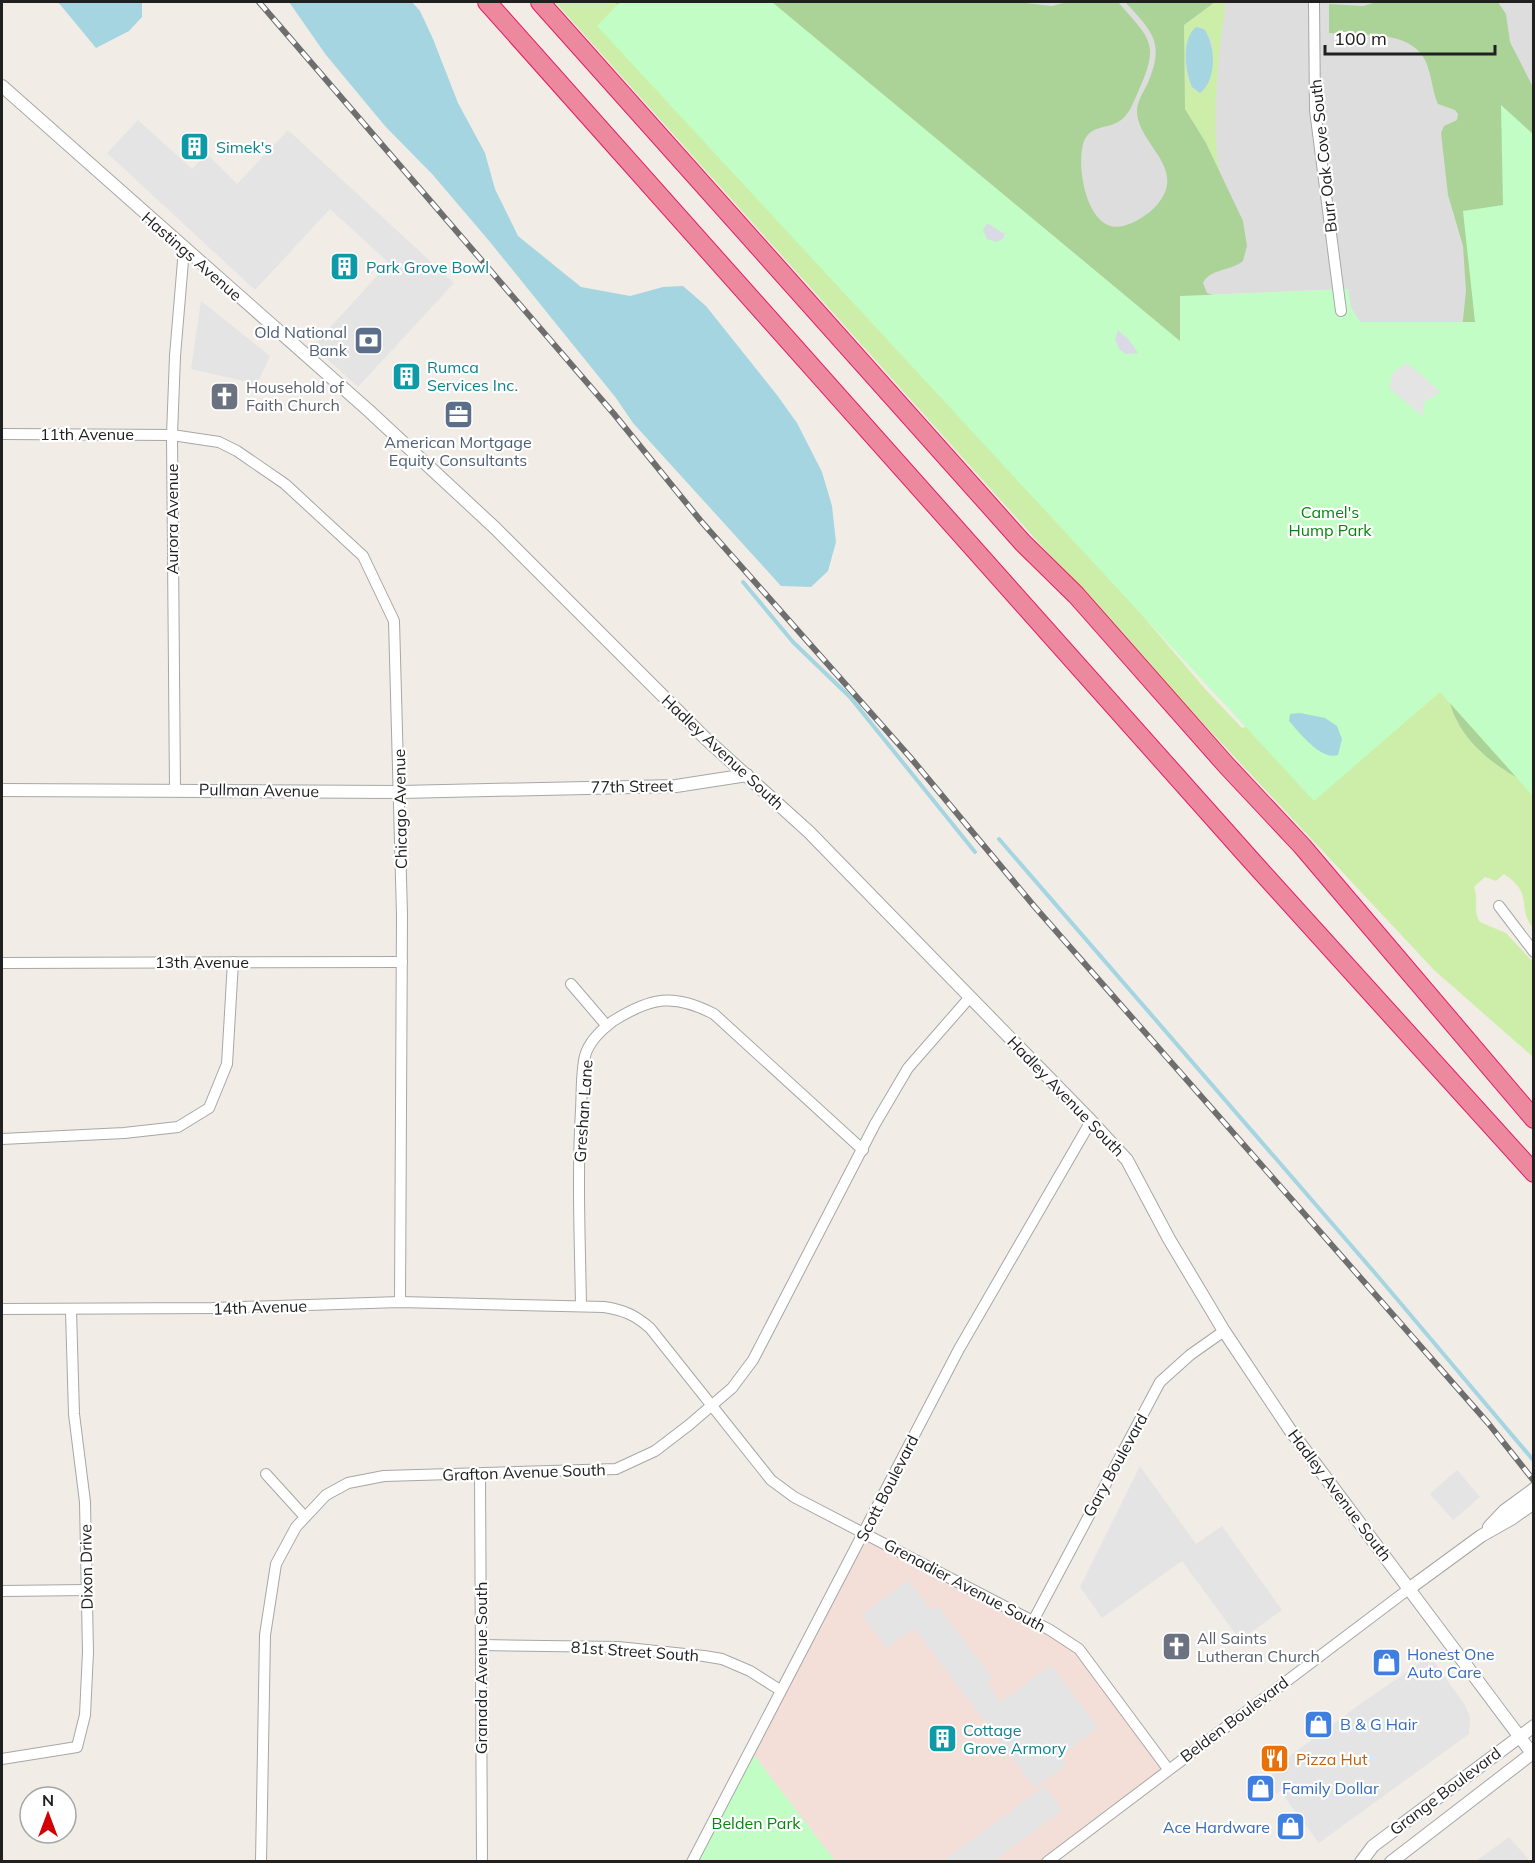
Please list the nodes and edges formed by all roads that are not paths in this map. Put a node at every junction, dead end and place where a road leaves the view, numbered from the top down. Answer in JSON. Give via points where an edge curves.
{"nodes":[{"id":1,"x":487,"y":2,"type":"edge"},
{"id":2,"x":540,"y":2,"type":"edge"},
{"id":3,"x":1314,"y":2,"type":"edge"},
{"id":4,"x":2,"y":86,"type":"edge"},
{"id":5,"x":184,"y":249,"type":"junction"},
{"id":6,"x":1341,"y":311,"type":"dead end"},
{"id":7,"x":2,"y":434,"type":"edge"},
{"id":8,"x":172,"y":435,"type":"junction"},
{"id":9,"x":516,"y":549,"type":"joint"},
{"id":10,"x":747,"y":775,"type":"junction"},
{"id":11,"x":516,"y":788,"type":"joint"},
{"id":12,"x":175,"y":789,"type":"junction"},
{"id":13,"x":2,"y":790,"type":"edge"},
{"id":14,"x":400,"y":792,"type":"junction"},
{"id":15,"x":1499,"y":906,"type":"dead end"},
{"id":16,"x":1533,"y":952,"type":"edge"},
{"id":17,"x":233,"y":962,"type":"junction"},
{"id":18,"x":402,"y":962,"type":"junction"},
{"id":19,"x":2,"y":963,"type":"edge"},
{"id":20,"x":571,"y":984,"type":"dead end"},
{"id":21,"x":970,"y":997,"type":"junction"},
{"id":22,"x":607,"y":1026,"type":"junction"},
{"id":23,"x":1533,"y":1119,"type":"edge"},
{"id":24,"x":1091,"y":1121,"type":"junction"},
{"id":25,"x":2,"y":1139,"type":"edge"},
{"id":26,"x":863,"y":1150,"type":"junction"},
{"id":27,"x":1533,"y":1173,"type":"edge"},
{"id":28,"x":400,"y":1302,"type":"junction"},
{"id":29,"x":581,"y":1306,"type":"junction"},
{"id":30,"x":2,"y":1309,"type":"edge"},
{"id":31,"x":71,"y":1311,"type":"junction"},
{"id":32,"x":1224,"y":1331,"type":"junction"},
{"id":33,"x":711,"y":1406,"type":"junction"},
{"id":34,"x":266,"y":1474,"type":"dead end"},
{"id":35,"x":480,"y":1474,"type":"junction"},
{"id":36,"x":1533,"y":1489,"type":"edge"},
{"id":37,"x":1533,"y":1503,"type":"edge"},
{"id":38,"x":305,"y":1517,"type":"junction"},
{"id":39,"x":864,"y":1532,"type":"junction"},
{"id":40,"x":1481,"y":1536,"type":"junction"},
{"id":41,"x":1410,"y":1588,"type":"junction"},
{"id":42,"x":2,"y":1590,"type":"edge"},
{"id":43,"x":87,"y":1590,"type":"junction"},
{"id":44,"x":1033,"y":1621,"type":"junction"},
{"id":45,"x":482,"y":1645,"type":"junction"},
{"id":46,"x":780,"y":1690,"type":"junction"},
{"id":47,"x":1533,"y":1726,"type":"edge"},
{"id":48,"x":1518,"y":1737,"type":"junction"},
{"id":49,"x":1533,"y":1754,"type":"edge"},
{"id":50,"x":2,"y":1759,"type":"edge"},
{"id":51,"x":1168,"y":1769,"type":"junction"},
{"id":52,"x":261,"y":1862,"type":"edge"},
{"id":53,"x":482,"y":1862,"type":"edge"},
{"id":54,"x":692,"y":1862,"type":"edge"},
{"id":55,"x":1047,"y":1862,"type":"edge"},
{"id":56,"x":1361,"y":1862,"type":"edge"},
{"id":57,"x":1391,"y":1862,"type":"edge"}],
"edges":[{"from":1,"to":27,"type":"highway"},
{"from":2,"to":23,"type":"highway","via":[[1023,543],[1076,596],[1302,846]]},
{"from":3,"to":6,"type":"street","name":"Burr Oak Cove South","via":[[1315,110]]},
{"from":4,"to":5,"type":"street","name":"Hastings Avenue"},
{"from":5,"to":8,"type":"street","name":"Aurora Avenue"},
{"from":5,"to":9,"type":"street","name":"Hastings Avenue","via":[[368,410]]},
{"from":7,"to":8,"type":"street","name":"11th Avenue"},
{"from":8,"to":12,"type":"street","name":"Aurora Avenue"},
{"from":8,"to":14,"type":"street","name":"Chicago Avenue","via":[[219,442],[237,451],[285,484],[363,556],[394,621]]},
{"from":9,"to":10,"type":"street","name":"Hadley Avenue South"},
{"from":10,"to":11,"type":"street","name":"77th Street","via":[[676,786]]},
{"from":10,"to":21,"type":"street","name":"Hadley Avenue South","via":[[809,832]]},
{"from":11,"to":14,"type":"street","name":"Pullman Avenue"},
{"from":12,"to":13,"type":"street","name":"Pullman Avenue"},
{"from":12,"to":14,"type":"street","name":"Pullman Avenue"},
{"from":14,"to":18,"type":"street","name":"Chicago Avenue"},
{"from":15,"to":16,"type":"street"},
{"from":17,"to":18,"type":"street","name":"13th Avenue"},
{"from":17,"to":19,"type":"street","name":"13th Avenue"},
{"from":17,"to":25,"type":"street","via":[[227,1064],[209,1108],[178,1126],[124,1133]]},
{"from":18,"to":28,"type":"street","name":"Chicago Avenue"},
{"from":20,"to":22,"type":"street"},
{"from":21,"to":24,"type":"street","name":"Hadley Avenue South"},
{"from":21,"to":26,"type":"street","name":"Grafton Avenue South","via":[[908,1068]]},
{"from":22,"to":26,"type":"street","name":"Greshan Lane","via":[[651,1001],[692,1002],[714,1014]]},
{"from":22,"to":29,"type":"street","name":"Greshan Lane","via":[[592,1040],[585,1056],[578,1155]]},
{"from":24,"to":32,"type":"street","name":"Hadley Avenue South","via":[[1127,1160]]},
{"from":24,"to":39,"type":"street","name":"Scott Boulevard","via":[[959,1349]]},
{"from":26,"to":33,"type":"street","name":"Grafton Avenue South","via":[[753,1360],[732,1388]]},
{"from":28,"to":29,"type":"street","name":"14th Avenue"},
{"from":28,"to":31,"type":"street","name":"14th Avenue"},
{"from":29,"to":33,"type":"street","name":"Grenadier Avenue South","via":[[634,1314],[650,1328]]},
{"from":30,"to":31,"type":"street","name":"14th Avenue"},
{"from":31,"to":43,"type":"street","name":"Dixon Drive","via":[[75,1414],[85,1502]]},
{"from":32,"to":41,"type":"street","name":"Hadley Avenue South","via":[[1290,1430]]},
{"from":32,"to":44,"type":"street","name":"Gary Boulevard","via":[[1160,1382]]},
{"from":33,"to":35,"type":"street","name":"Grafton Avenue South","via":[[655,1451],[616,1469]]},
{"from":33,"to":39,"type":"street","name":"Grenadier Avenue South","via":[[771,1480],[794,1497]]},
{"from":34,"to":38,"type":"street"},
{"from":35,"to":38,"type":"street","name":"Grafton Avenue South","via":[[384,1476],[348,1483],[326,1495]]},
{"from":35,"to":45,"type":"street","name":"Granada Avenue South"},
{"from":36,"to":40,"type":"street","name":"Belden Boulevard","via":[[1504,1511]]},
{"from":37,"to":40,"type":"street","name":"Belden Boulevard"},
{"from":38,"to":52,"type":"street","name":"Grafton Avenue South","via":[[276,1564],[270,1595],[264,1659]]},
{"from":39,"to":44,"type":"street","name":"Grenadier Avenue South"},
{"from":39,"to":46,"type":"street","name":"Scott Boulevard"},
{"from":40,"to":41,"type":"street","name":"Belden Boulevard"},
{"from":41,"to":48,"type":"street","name":"Hadley Avenue South"},
{"from":41,"to":51,"type":"street","name":"Belden Boulevard"},
{"from":42,"to":43,"type":"street"},
{"from":43,"to":50,"type":"street","name":"Dixon Drive","via":[[85,1714],[77,1747]]},
{"from":44,"to":51,"type":"street","name":"Grenadier Avenue South","via":[[1080,1649]]},
{"from":45,"to":46,"type":"street","name":"81st Street South","via":[[618,1647],[704,1656],[750,1671]]},
{"from":45,"to":53,"type":"street","name":"Granada Avenue South"},
{"from":46,"to":54,"type":"street","name":"Scott Boulevard"},
{"from":47,"to":48,"type":"street","name":"Grange Boulevard"},
{"from":48,"to":49,"type":"street","name":"Hadley Avenue South"},
{"from":48,"to":56,"type":"street","name":"Grange Boulevard","via":[[1373,1846]]},
{"from":49,"to":57,"type":"street","name":"Grange Boulevard"},
{"from":51,"to":55,"type":"street","name":"Belden Boulevard"}]}
